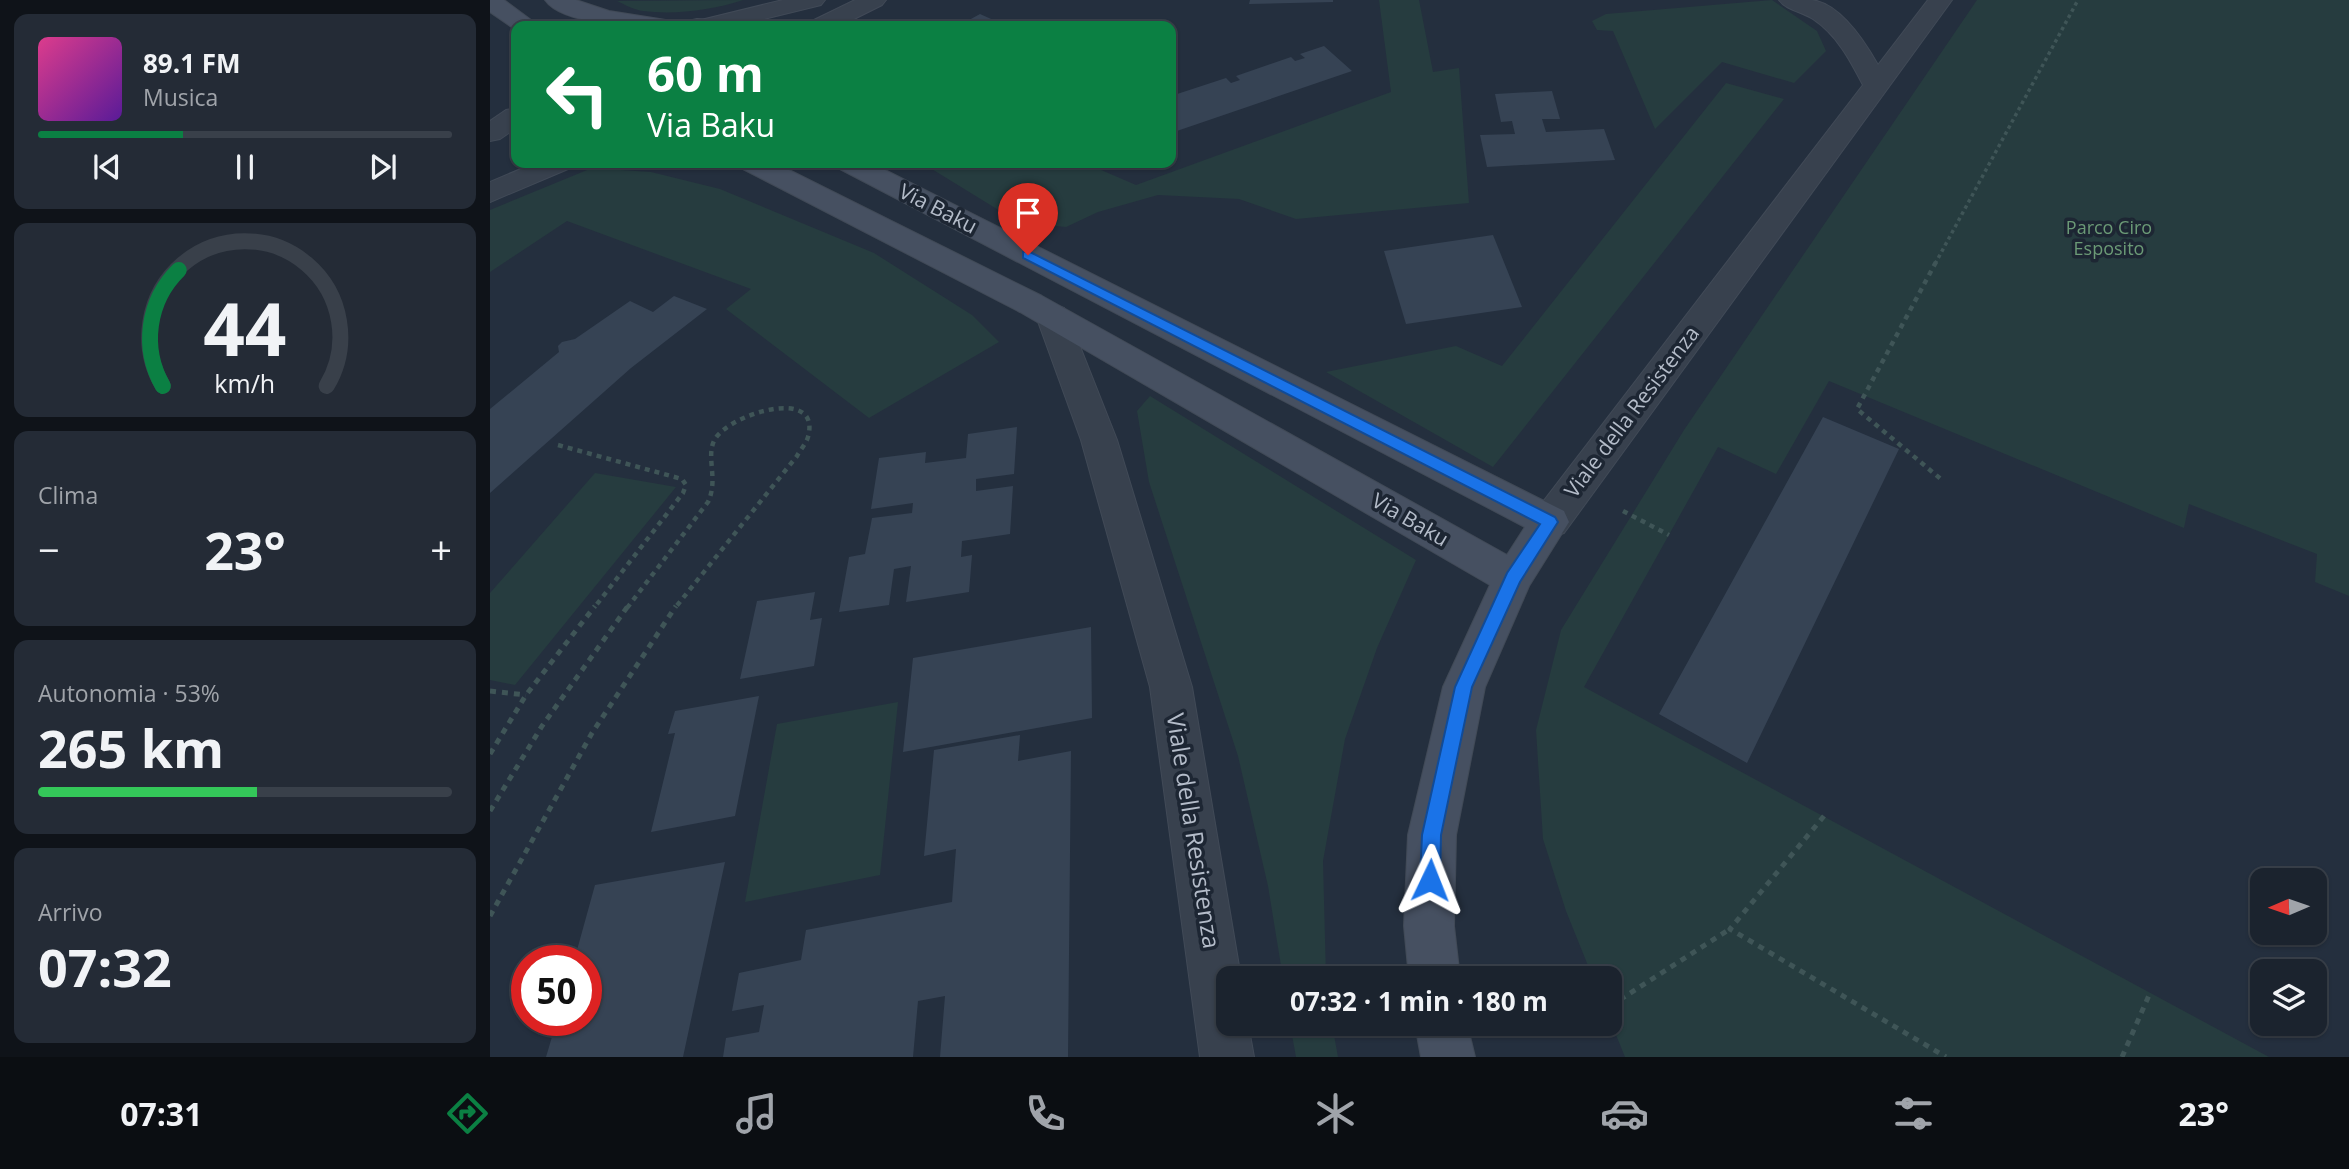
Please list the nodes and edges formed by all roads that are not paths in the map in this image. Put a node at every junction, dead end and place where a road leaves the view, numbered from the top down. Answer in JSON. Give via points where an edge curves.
{"nodes":[{"id":1,"x":557,"y":0,"type":"edge"},
{"id":2,"x":813,"y":0,"type":"edge"},
{"id":3,"x":874,"y":0,"type":"edge"},
{"id":4,"x":1791,"y":0,"type":"edge"},
{"id":5,"x":1940,"y":0,"type":"edge"},
{"id":6,"x":490,"y":1,"type":"edge"},
{"id":7,"x":520,"y":21,"type":"edge"},
{"id":8,"x":633,"y":21,"type":"edge"},
{"id":9,"x":726,"y":21,"type":"edge"},
{"id":10,"x":831,"y":21,"type":"edge"},
{"id":11,"x":1876,"y":85,"type":"junction"},
{"id":12,"x":511,"y":119,"type":"edge"},
{"id":13,"x":490,"y":133,"type":"edge"},
{"id":14,"x":547,"y":168,"type":"edge"},
{"id":15,"x":763,"y":168,"type":"edge"},
{"id":16,"x":860,"y":168,"type":"edge"},
{"id":17,"x":490,"y":193,"type":"edge"},
{"id":18,"x":1052,"y":316,"type":"junction"},
{"id":19,"x":1550,"y":522,"type":"junction"},
{"id":20,"x":1513,"y":578,"type":"junction"},
{"id":21,"x":1434,"y":966,"type":"edge"},
{"id":22,"x":1444,"y":1036,"type":"edge"},
{"id":23,"x":1227,"y":1057,"type":"edge"},
{"id":24,"x":1448,"y":1057,"type":"edge"}],
"edges":[{"from":1,"to":8,"type":"main road","via":[[575,9]]},
{"from":2,"to":9,"type":"street"},
{"from":3,"to":10,"type":"street"},
{"from":4,"to":11,"type":"street","via":[[1824,15],[1857,46]]},
{"from":5,"to":11,"type":"street","name":"Viale della Resistenza"},
{"from":6,"to":7,"type":"main road"},
{"from":11,"to":19,"type":"street","name":"Viale della Resistenza"},
{"from":12,"to":13,"type":"street"},
{"from":14,"to":17,"type":"street"},
{"from":15,"to":18,"type":"main road","name":"Via Baku"},
{"from":16,"to":19,"type":"main road","name":"Via Baku"},
{"from":18,"to":20,"type":"main road","name":"Via Baku"},
{"from":18,"to":23,"type":"street","name":"Viale della Resistenza","via":[[1100,440],[1171,687]]},
{"from":19,"to":20,"type":"main road","name":"Viale della Resistenza"},
{"from":20,"to":21,"type":"main road","name":"Viale della Resistenza","via":[[1464,687],[1432,835],[1429,926]]},
{"from":22,"to":24,"type":"main road"}]}
